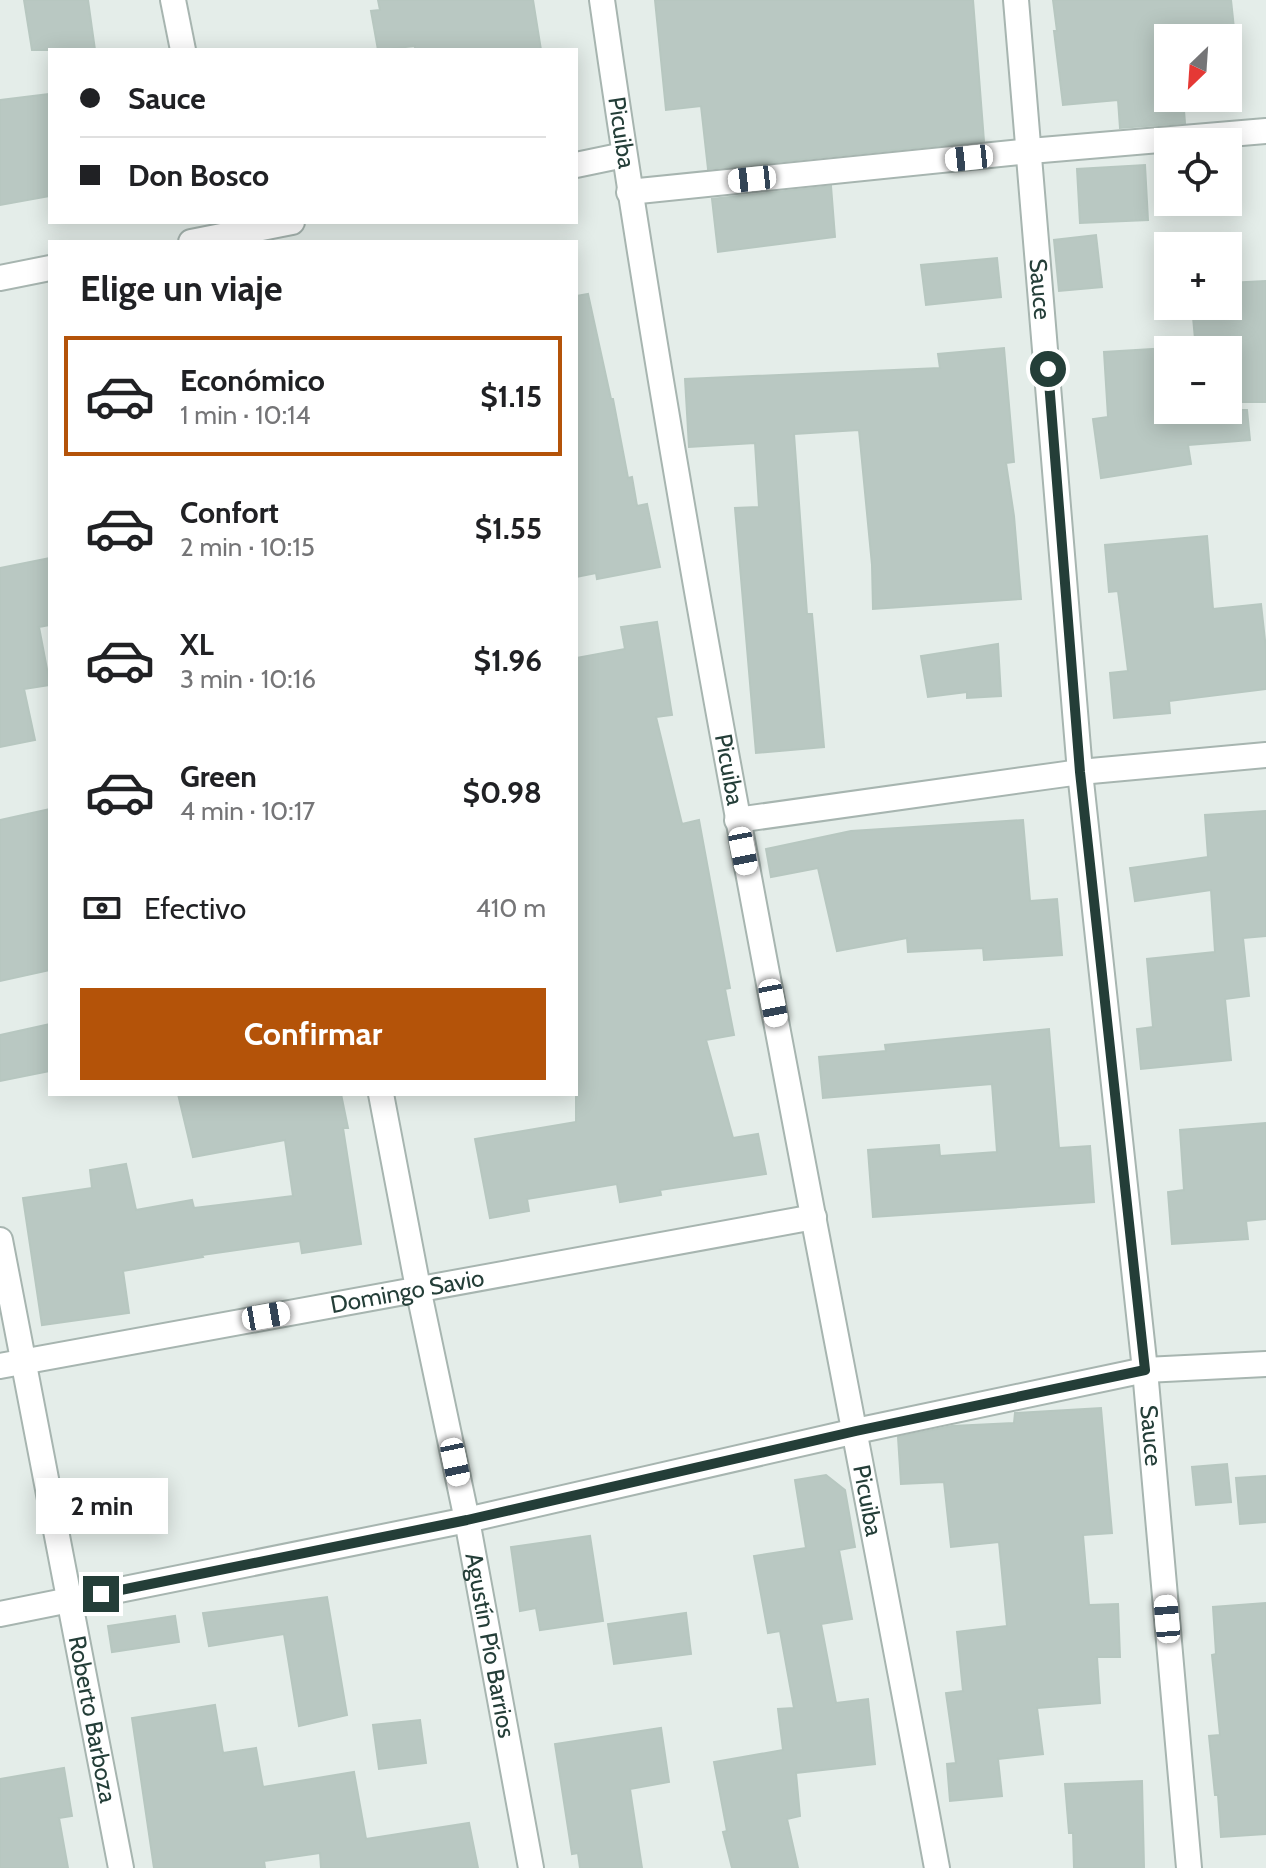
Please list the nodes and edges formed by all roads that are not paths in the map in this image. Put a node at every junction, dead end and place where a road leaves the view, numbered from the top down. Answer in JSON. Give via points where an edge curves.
{"nodes":[{"id":1,"x":173,"y":0,"type":"edge"},
{"id":2,"x":602,"y":0,"type":"edge"},
{"id":3,"x":1016,"y":0,"type":"edge"},
{"id":4,"x":183,"y":48,"type":"edge"},
{"id":5,"x":1266,"y":131,"type":"edge"},
{"id":6,"x":1030,"y":151,"type":"junction"},
{"id":7,"x":624,"y":155,"type":"junction"},
{"id":8,"x":578,"y":165,"type":"edge"},
{"id":9,"x":629,"y":192,"type":"junction"},
{"id":10,"x":280,"y":224,"type":"edge"},
{"id":11,"x":217,"y":234,"type":"edge"},
{"id":12,"x":198,"y":240,"type":"edge"},
{"id":13,"x":48,"y":268,"type":"edge"},
{"id":14,"x":0,"y":278,"type":"edge"},
{"id":15,"x":1266,"y":755,"type":"edge"},
{"id":16,"x":1080,"y":772,"type":"junction"},
{"id":17,"x":737,"y":820,"type":"junction"},
{"id":18,"x":381,"y":1096,"type":"edge"},
{"id":19,"x":814,"y":1217,"type":"junction"},
{"id":20,"x":0,"y":1240,"type":"edge"},
{"id":21,"x":418,"y":1288,"type":"junction"},
{"id":22,"x":12,"y":1363,"type":"edge"},
{"id":23,"x":1266,"y":1364,"type":"edge"},
{"id":24,"x":1145,"y":1370,"type":"junction"},
{"id":25,"x":856,"y":1431,"type":"junction"},
{"id":26,"x":467,"y":1520,"type":"junction"},
{"id":27,"x":71,"y":1600,"type":"junction"},
{"id":28,"x":0,"y":1614,"type":"edge"},
{"id":29,"x":121,"y":1868,"type":"edge"},
{"id":30,"x":531,"y":1868,"type":"edge"},
{"id":31,"x":937,"y":1868,"type":"edge"},
{"id":32,"x":1189,"y":1868,"type":"edge"}],
"edges":[{"from":1,"to":4,"type":"street"},
{"from":2,"to":7,"type":"street","name":"Picuiba"},
{"from":3,"to":6,"type":"street","name":"Sauce"},
{"from":5,"to":6,"type":"street"},
{"from":6,"to":9,"type":"street"},
{"from":6,"to":16,"type":"street","name":"Sauce"},
{"from":7,"to":8,"type":"street"},
{"from":7,"to":9,"type":"street","name":"Picuiba"},
{"from":9,"to":17,"type":"street","name":"Picuiba"},
{"from":10,"to":11,"type":"street"},
{"from":11,"to":12,"type":"street"},
{"from":13,"to":14,"type":"street"},
{"from":15,"to":16,"type":"street"},
{"from":16,"to":17,"type":"street"},
{"from":16,"to":24,"type":"street","name":"Sauce"},
{"from":17,"to":19,"type":"street","name":"Picuiba"},
{"from":18,"to":21,"type":"street","name":"Agustín Pío Barrios"},
{"from":19,"to":21,"type":"street","name":"Domingo Savio"},
{"from":19,"to":25,"type":"street","name":"Picuiba"},
{"from":20,"to":22,"type":"street","name":"Roberto Barboza"},
{"from":21,"to":22,"type":"street","name":"Domingo Savio"},
{"from":21,"to":26,"type":"street","name":"Agustín Pío Barrios"},
{"from":22,"to":27,"type":"street","name":"Roberto Barboza"},
{"from":23,"to":24,"type":"street"},
{"from":24,"to":25,"type":"street"},
{"from":24,"to":32,"type":"street","name":"Sauce"},
{"from":25,"to":26,"type":"street"},
{"from":25,"to":31,"type":"street","name":"Picuiba"},
{"from":26,"to":27,"type":"street"},
{"from":26,"to":30,"type":"street","name":"Agustín Pío Barrios"},
{"from":27,"to":28,"type":"street"},
{"from":27,"to":29,"type":"street","name":"Roberto Barboza"}]}
